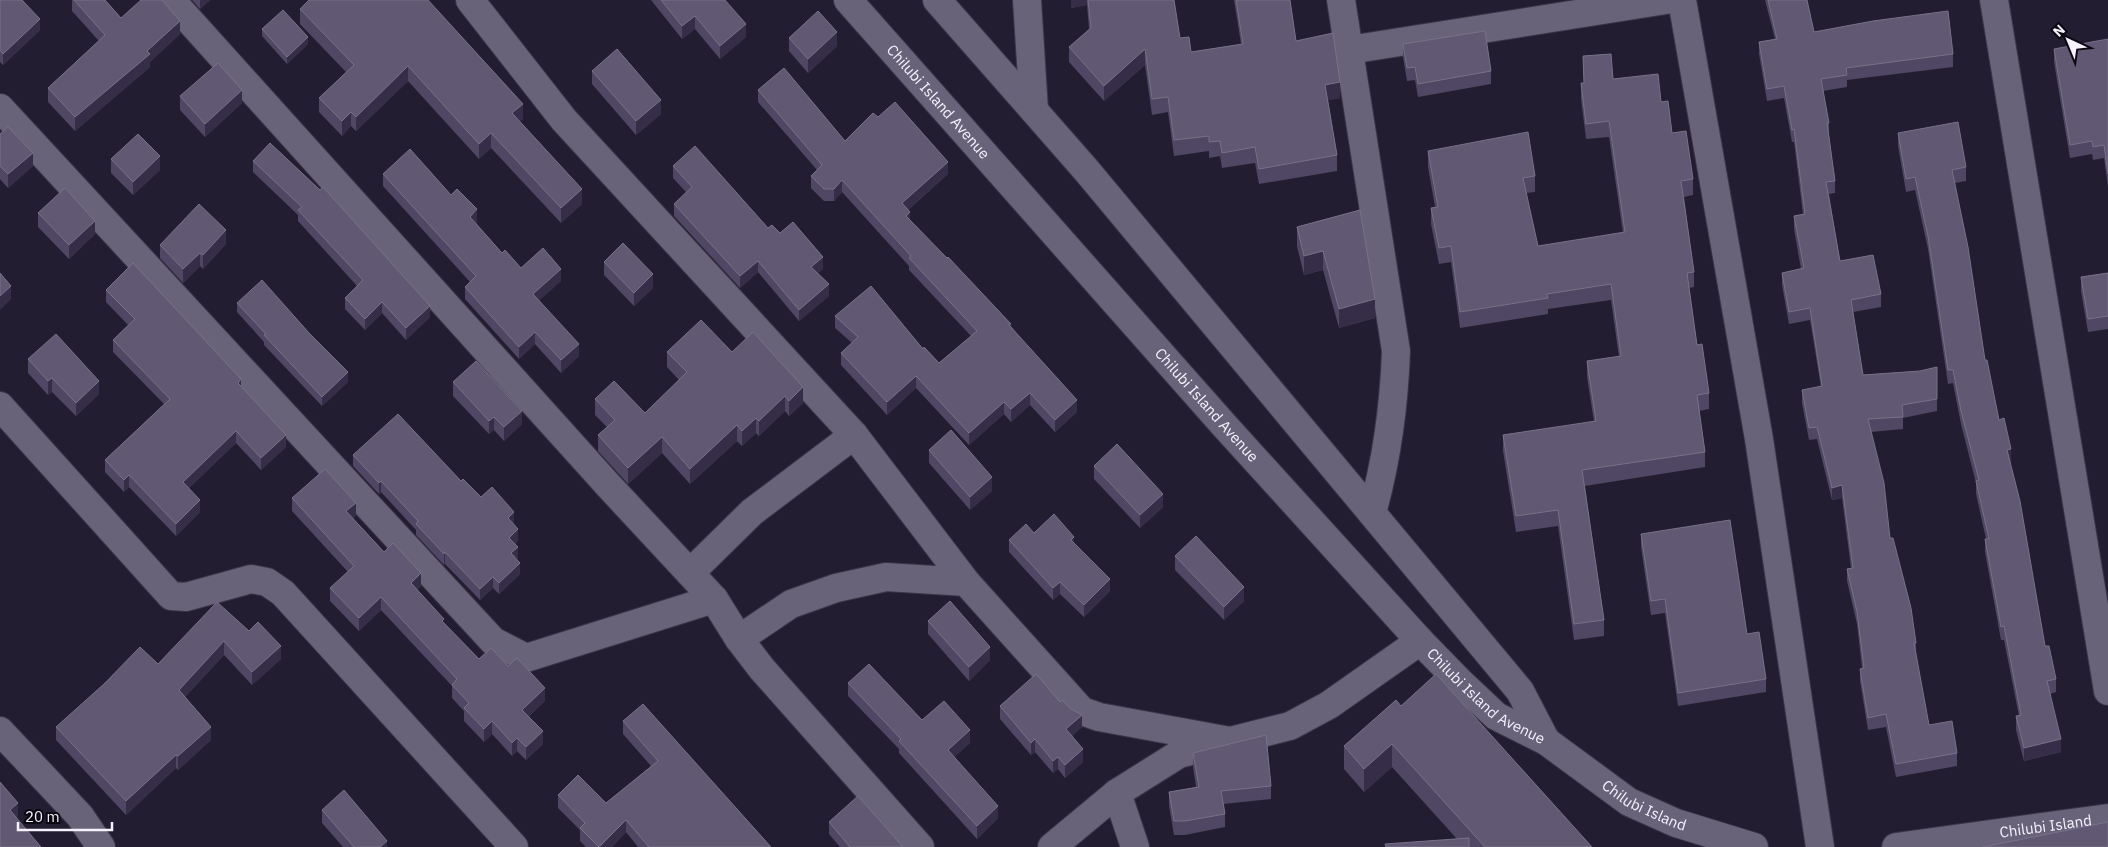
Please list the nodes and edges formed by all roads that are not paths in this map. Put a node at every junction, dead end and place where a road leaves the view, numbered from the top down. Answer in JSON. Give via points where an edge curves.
{"nodes":[{"id":1,"x":171,"y":0,"type":"edge"},
{"id":2,"x":470,"y":0,"type":"edge"},
{"id":3,"x":848,"y":0,"type":"edge"},
{"id":4,"x":937,"y":0,"type":"edge"},
{"id":5,"x":1027,"y":0,"type":"edge"},
{"id":6,"x":1341,"y":0,"type":"edge"},
{"id":7,"x":1666,"y":0,"type":"edge"},
{"id":8,"x":1682,"y":0,"type":"edge"},
{"id":9,"x":1994,"y":0,"type":"edge"},
{"id":10,"x":1349,"y":50,"type":"junction"},
{"id":11,"x":0,"y":108,"type":"edge"},
{"id":12,"x":1034,"y":110,"type":"junction"},
{"id":13,"x":0,"y":406,"type":"edge"},
{"id":14,"x":854,"y":435,"type":"junction"},
{"id":15,"x":1372,"y":513,"type":"junction"},
{"id":16,"x":690,"y":573,"type":"junction"},
{"id":17,"x":966,"y":582,"type":"junction"},
{"id":18,"x":714,"y":599,"type":"junction"},
{"id":19,"x":739,"y":639,"type":"junction"},
{"id":20,"x":1420,"y":641,"type":"junction"},
{"id":21,"x":2108,"y":691,"type":"edge"},
{"id":22,"x":0,"y":731,"type":"edge"},
{"id":23,"x":1230,"y":741,"type":"junction"},
{"id":24,"x":1546,"y":741,"type":"junction"},
{"id":25,"x":1117,"y":793,"type":"junction"},
{"id":26,"x":2108,"y":818,"type":"edge"},
{"id":27,"x":1676,"y":823,"type":"junction"},
{"id":28,"x":101,"y":847,"type":"edge"},
{"id":29,"x":514,"y":847,"type":"edge"},
{"id":30,"x":920,"y":847,"type":"edge"},
{"id":31,"x":1052,"y":847,"type":"edge"},
{"id":32,"x":1135,"y":847,"type":"edge"},
{"id":33,"x":1690,"y":847,"type":"edge"},
{"id":34,"x":1754,"y":847,"type":"edge"},
{"id":35,"x":1820,"y":847,"type":"edge"},
{"id":36,"x":1896,"y":847,"type":"edge"}],
"edges":[{"from":1,"to":16,"type":"street"},
{"from":2,"to":14,"type":"street","via":[[564,120]]},
{"from":3,"to":20,"type":"street","name":"Chilubi Island Avenue"},
{"from":4,"to":12,"type":"street","name":"Chilubi Island Avenue"},
{"from":5,"to":12,"type":"street"},
{"from":6,"to":10,"type":"street"},
{"from":7,"to":10,"type":"street"},
{"from":8,"to":35,"type":"street","via":[[1759,439]]},
{"from":9,"to":21,"type":"street"},
{"from":10,"to":15,"type":"street","via":[[1396,351],[1388,445]]},
{"from":11,"to":18,"type":"street","via":[[493,641],[526,658]]},
{"from":12,"to":15,"type":"street","name":"Chilubi Island Avenue"},
{"from":13,"to":29,"type":"street","via":[[171,596],[186,597],[251,579],[267,582],[283,593]]},
{"from":14,"to":16,"type":"street","via":[[752,512]]},
{"from":14,"to":17,"type":"street"},
{"from":15,"to":24,"type":"street","name":"Chilubi Island Avenue","via":[[1520,691]]},
{"from":16,"to":18,"type":"street"},
{"from":17,"to":19,"type":"street","via":[[886,577],[836,588],[790,604]]},
{"from":17,"to":23,"type":"street","via":[[1082,711],[1099,717]]},
{"from":18,"to":19,"type":"street"},
{"from":19,"to":30,"type":"street"},
{"from":20,"to":23,"type":"street","via":[[1329,705],[1290,726]]},
{"from":20,"to":24,"type":"street","name":"Chilubi Island Avenue","via":[[1496,716]]},
{"from":22,"to":28,"type":"street","via":[[80,816]]},
{"from":23,"to":25,"type":"street","via":[[1179,754]]},
{"from":24,"to":27,"type":"street","name":"Chilubi Island","via":[[1629,802]]},
{"from":25,"to":31,"type":"street"},
{"from":25,"to":32,"type":"street"},
{"from":26,"to":36,"type":"street","name":"Chilubi Island"},
{"from":27,"to":33,"type":"street"},
{"from":27,"to":34,"type":"street","name":"Chilubi Island"}]}
